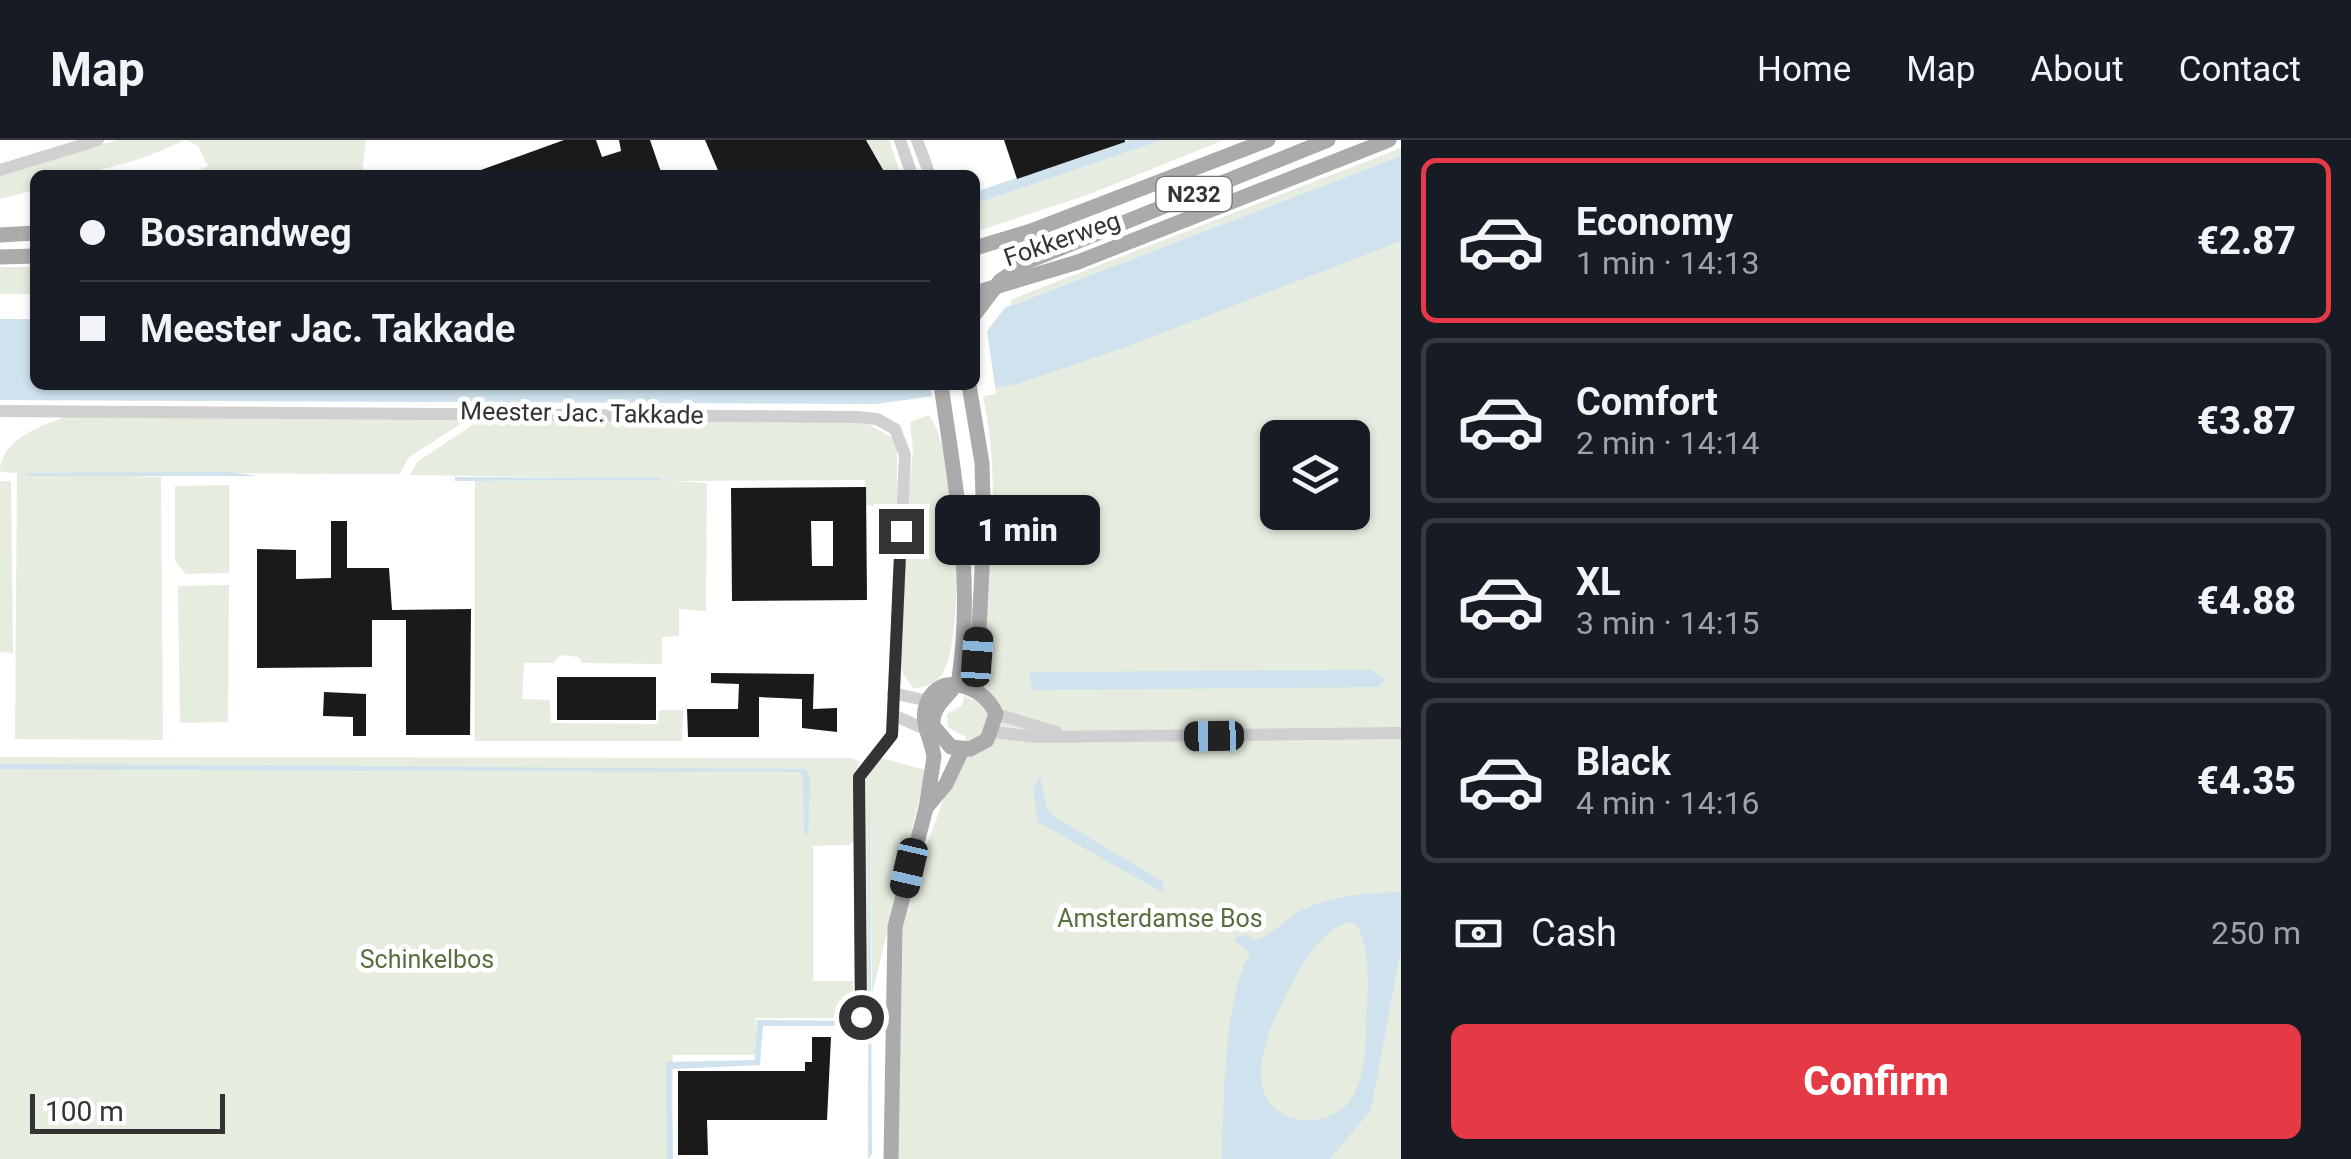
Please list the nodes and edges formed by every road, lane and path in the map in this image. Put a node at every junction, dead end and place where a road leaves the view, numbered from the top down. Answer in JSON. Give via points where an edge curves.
{"nodes":[{"id":1,"x":98,"y":140,"type":"edge"},
{"id":2,"x":900,"y":140,"type":"edge"},
{"id":3,"x":917,"y":140,"type":"edge"},
{"id":4,"x":1268,"y":140,"type":"edge"},
{"id":5,"x":1328,"y":140,"type":"edge"},
{"id":6,"x":1390,"y":140,"type":"edge"},
{"id":7,"x":0,"y":170,"type":"edge"},
{"id":8,"x":910,"y":170,"type":"edge"},
{"id":9,"x":928,"y":170,"type":"edge"},
{"id":10,"x":30,"y":233,"type":"edge"},
{"id":11,"x":0,"y":235,"type":"edge"},
{"id":12,"x":980,"y":246,"type":"edge"},
{"id":13,"x":30,"y":256,"type":"edge"},
{"id":14,"x":0,"y":257,"type":"edge"},
{"id":15,"x":980,"y":301,"type":"edge"},
{"id":16,"x":980,"y":303,"type":"edge"},
{"id":17,"x":942,"y":390,"type":"edge"},
{"id":18,"x":970,"y":392,"type":"edge"},
{"id":19,"x":0,"y":411,"type":"edge"},
{"id":20,"x":952,"y":685,"type":"junction"},
{"id":21,"x":976,"y":688,"type":"junction"},
{"id":22,"x":893,"y":693,"type":"junction"},
{"id":23,"x":928,"y":701,"type":"junction"},
{"id":24,"x":893,"y":714,"type":"junction"},
{"id":25,"x":996,"y":714,"type":"junction"},
{"id":26,"x":992,"y":732,"type":"junction"},
{"id":27,"x":1401,"y":733,"type":"edge"},
{"id":28,"x":930,"y":734,"type":"junction"},
{"id":29,"x":1063,"y":734,"type":"junction"},
{"id":30,"x":962,"y":750,"type":"junction"},
{"id":31,"x":926,"y":808,"type":"junction"},
{"id":32,"x":861,"y":1017,"type":"dead end"},
{"id":33,"x":891,"y":1159,"type":"edge"}],
"edges":[{"from":1,"to":7,"type":"street"},
{"from":2,"to":8,"type":"street"},
{"from":3,"to":9,"type":"street"},
{"from":4,"to":12,"type":"main road","number":"N232"},
{"from":5,"to":15,"type":"main road","number":"N232","via":[[1028,261]]},
{"from":6,"to":16,"type":"main road","name":"Fokkerweg","number":"N232","bridge":true},
{"from":10,"to":11,"type":"main road"},
{"from":13,"to":14,"type":"main road"},
{"from":17,"to":20,"type":"main road","via":[[964,543],[962,645]]},
{"from":18,"to":21,"type":"main road","via":[[984,530]]},
{"from":19,"to":22,"type":"street","name":"Meester Jac. Takkade","via":[[877,419],[895,429],[905,455]]},
{"from":20,"to":21,"type":"main road"},
{"from":20,"to":23,"type":"main road"},
{"from":20,"to":28,"type":"main road","via":[[937,706]]},
{"from":21,"to":25,"type":"main road"},
{"from":22,"to":23,"type":"street"},
{"from":22,"to":24,"type":"street","name":"Meester Jac. Takkade"},
{"from":23,"to":28,"type":"main road"},
{"from":24,"to":28,"type":"street"},
{"from":24,"to":32,"type":"street","via":[[892,735],[859,777]]},
{"from":25,"to":26,"type":"main road"},
{"from":25,"to":29,"type":"street"},
{"from":26,"to":29,"type":"street"},
{"from":26,"to":30,"type":"main road","via":[[979,746]]},
{"from":27,"to":29,"type":"street"},
{"from":28,"to":30,"type":"main road"},
{"from":28,"to":31,"type":"main road","via":[[934,757]]},
{"from":30,"to":31,"type":"main road"},
{"from":31,"to":33,"type":"main road","via":[[894,945]]}]}
